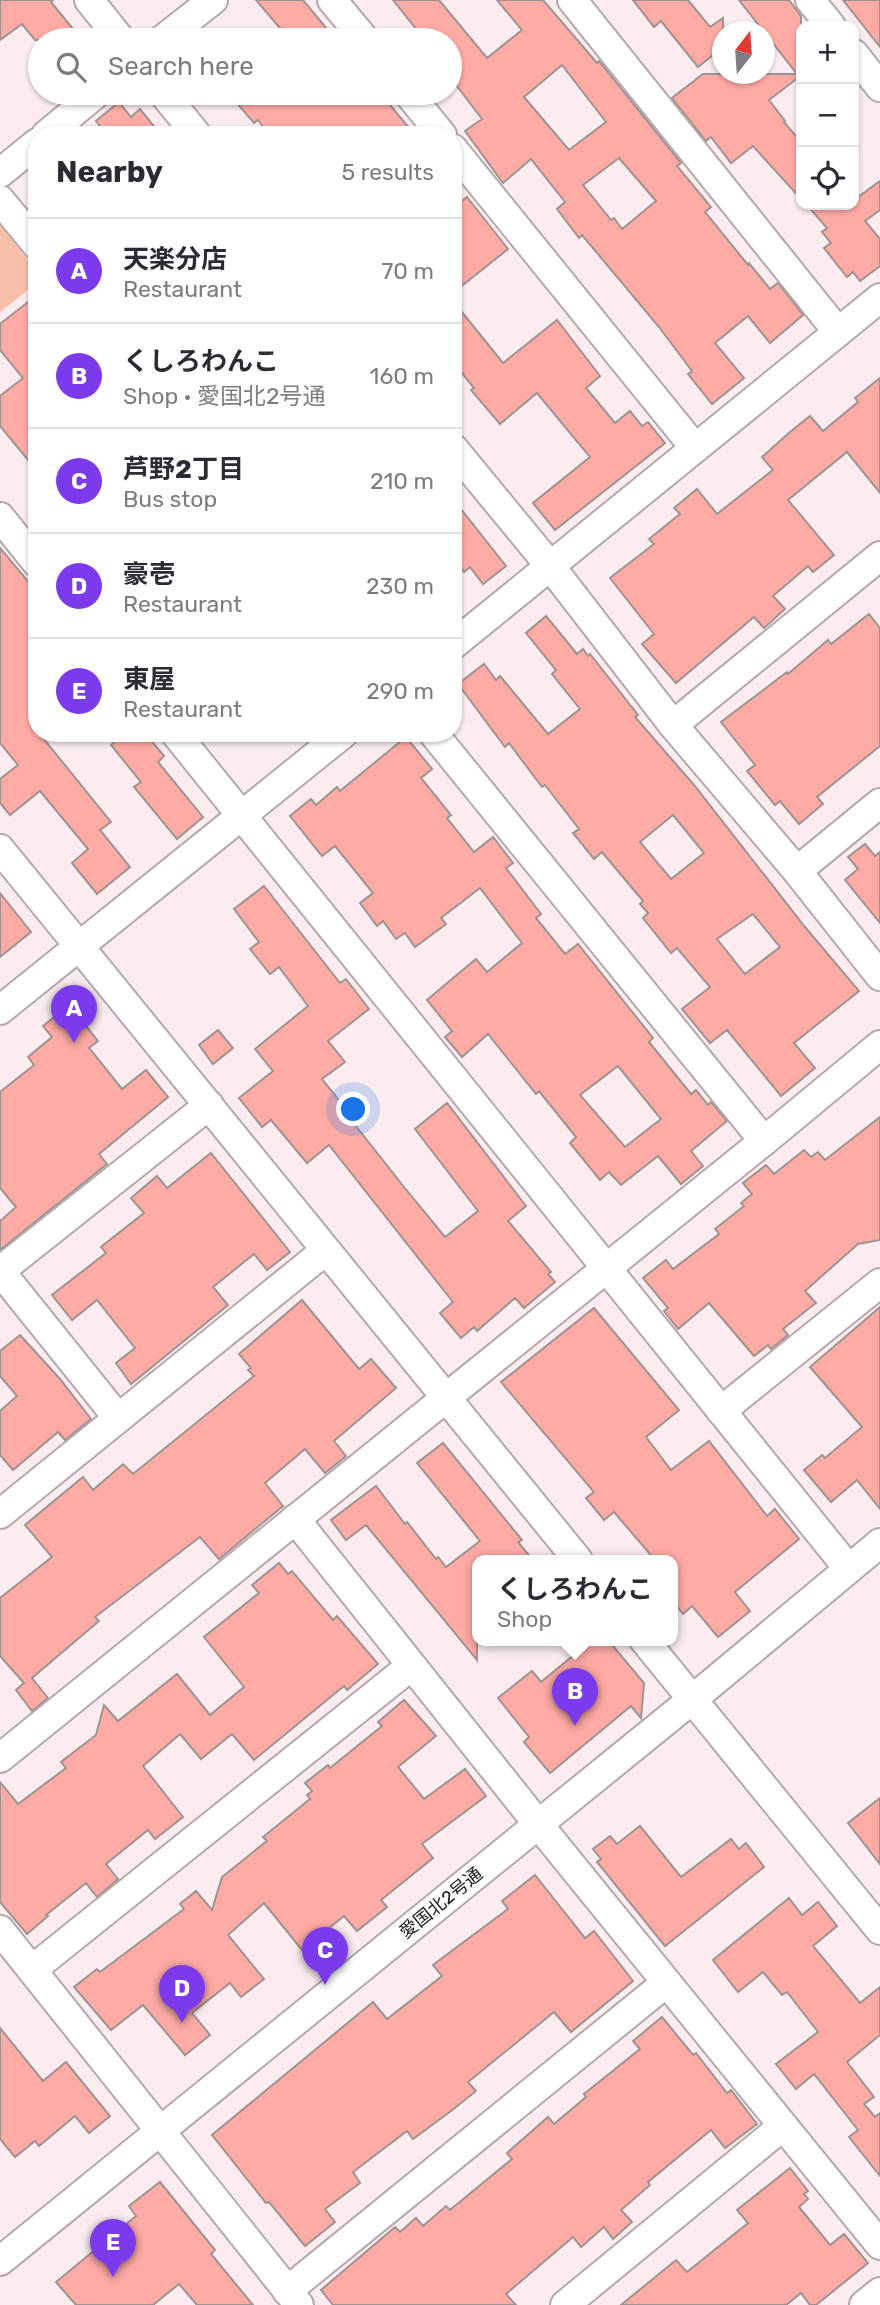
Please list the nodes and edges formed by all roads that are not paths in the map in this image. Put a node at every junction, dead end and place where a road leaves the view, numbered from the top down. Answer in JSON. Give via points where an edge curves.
{"nodes":[{"id":1,"x":89,"y":0,"type":"edge"},
{"id":2,"x":213,"y":0,"type":"edge"},
{"id":3,"x":332,"y":0,"type":"edge"},
{"id":4,"x":572,"y":0,"type":"edge"},
{"id":5,"x":810,"y":0,"type":"edge"},
{"id":6,"x":827,"y":21,"type":"edge"},
{"id":7,"x":111,"y":28,"type":"edge"},
{"id":8,"x":177,"y":28,"type":"edge"},
{"id":9,"x":355,"y":28,"type":"edge"},
{"id":10,"x":859,"y":60,"type":"edge"},
{"id":11,"x":880,"y":87,"type":"edge"},
{"id":12,"x":82,"y":105,"type":"edge"},
{"id":13,"x":173,"y":105,"type":"edge"},
{"id":14,"x":418,"y":105,"type":"edge"},
{"id":15,"x":57,"y":126,"type":"edge"},
{"id":16,"x":190,"y":126,"type":"edge"},
{"id":17,"x":435,"y":126,"type":"edge"},
{"id":18,"x":28,"y":150,"type":"edge"},
{"id":19,"x":462,"y":160,"type":"edge"},
{"id":20,"x":0,"y":173,"type":"edge"},
{"id":21,"x":0,"y":200,"type":"edge"},
{"id":22,"x":28,"y":234,"type":"edge"},
{"id":23,"x":880,"y":298,"type":"edge"},
{"id":24,"x":838,"y":332,"type":"junction"},
{"id":25,"x":695,"y":448,"type":"junction"},
{"id":26,"x":462,"y":459,"type":"edge"},
{"id":27,"x":0,"y":517,"type":"edge"},
{"id":28,"x":28,"y":552,"type":"edge"},
{"id":29,"x":880,"y":556,"type":"edge"},
{"id":30,"x":551,"y":567,"type":"junction"},
{"id":31,"x":462,"y":638,"type":"edge"},
{"id":32,"x":673,"y":725,"type":"junction"},
{"id":33,"x":182,"y":742,"type":"edge"},
{"id":34,"x":333,"y":742,"type":"edge"},
{"id":35,"x":440,"y":742,"type":"edge"},
{"id":36,"x":880,"y":803,"type":"edge"},
{"id":37,"x":242,"y":816,"type":"junction"},
{"id":38,"x":0,"y":849,"type":"edge"},
{"id":39,"x":797,"y":871,"type":"junction"},
{"id":40,"x":80,"y":947,"type":"junction"},
{"id":41,"x":880,"y":976,"type":"edge"},
{"id":42,"x":0,"y":1010,"type":"edge"},
{"id":43,"x":880,"y":1045,"type":"edge"},
{"id":44,"x":209,"y":1105,"type":"junction"},
{"id":45,"x":764,"y":1141,"type":"junction"},
{"id":46,"x":325,"y":1251,"type":"junction"},
{"id":47,"x":606,"y":1268,"type":"junction"},
{"id":48,"x":0,"y":1271,"type":"edge"},
{"id":49,"x":880,"y":1283,"type":"edge"},
{"id":50,"x":446,"y":1398,"type":"junction"},
{"id":51,"x":721,"y":1412,"type":"junction"},
{"id":52,"x":118,"y":1418,"type":"junction"},
{"id":53,"x":0,"y":1514,"type":"edge"},
{"id":54,"x":295,"y":1518,"type":"junction"},
{"id":55,"x":880,"y":1543,"type":"edge"},
{"id":56,"x":574,"y":1555,"type":"edge"},
{"id":57,"x":848,"y":1568,"type":"junction"},
{"id":58,"x":649,"y":1646,"type":"edge"},
{"id":59,"x":411,"y":1666,"type":"junction"},
{"id":60,"x":694,"y":1698,"type":"junction"},
{"id":61,"x":0,"y":1758,"type":"edge"},
{"id":62,"x":538,"y":1824,"type":"junction"},
{"id":63,"x":0,"y":1930,"type":"edge"},
{"id":64,"x":880,"y":1930,"type":"edge"},
{"id":65,"x":33,"y":1969,"type":"junction"},
{"id":66,"x":666,"y":1983,"type":"junction"},
{"id":67,"x":783,"y":2126,"type":"junction"},
{"id":68,"x":160,"y":2129,"type":"junction"},
{"id":69,"x":880,"y":2245,"type":"edge"},
{"id":70,"x":0,"y":2261,"type":"edge"},
{"id":71,"x":880,"y":2292,"type":"edge"},
{"id":72,"x":293,"y":2298,"type":"edge"},
{"id":73,"x":565,"y":2305,"type":"edge"},
{"id":74,"x":864,"y":2305,"type":"edge"}],
"edges":[{"from":1,"to":7,"type":"street"},
{"from":2,"to":8,"type":"street"},
{"from":3,"to":9,"type":"street"},
{"from":4,"to":24,"type":"street"},
{"from":5,"to":6,"type":"street"},
{"from":10,"to":11,"type":"street"},
{"from":12,"to":15,"type":"street"},
{"from":13,"to":16,"type":"street"},
{"from":14,"to":17,"type":"street"},
{"from":18,"to":20,"type":"street"},
{"from":19,"to":25,"type":"street"},
{"from":21,"to":22,"type":"street"},
{"from":23,"to":24,"type":"street"},
{"from":24,"to":25,"type":"street"},
{"from":25,"to":30,"type":"street"},
{"from":26,"to":30,"type":"street"},
{"from":27,"to":28,"type":"street"},
{"from":29,"to":32,"type":"street"},
{"from":30,"to":31,"type":"street"},
{"from":30,"to":32,"type":"street"},
{"from":32,"to":39,"type":"street"},
{"from":33,"to":37,"type":"street"},
{"from":34,"to":37,"type":"street"},
{"from":35,"to":45,"type":"street"},
{"from":36,"to":39,"type":"street"},
{"from":37,"to":40,"type":"street"},
{"from":37,"to":47,"type":"street"},
{"from":38,"to":40,"type":"street"},
{"from":39,"to":41,"type":"street"},
{"from":40,"to":42,"type":"street"},
{"from":40,"to":44,"type":"street"},
{"from":43,"to":45,"type":"street"},
{"from":44,"to":46,"type":"street"},
{"from":44,"to":48,"type":"street"},
{"from":45,"to":47,"type":"street"},
{"from":46,"to":50,"type":"street"},
{"from":46,"to":52,"type":"street"},
{"from":47,"to":50,"type":"street"},
{"from":47,"to":51,"type":"street"},
{"from":48,"to":52,"type":"street"},
{"from":49,"to":51,"type":"street"},
{"from":50,"to":54,"type":"street"},
{"from":50,"to":56,"type":"street"},
{"from":51,"to":57,"type":"street"},
{"from":52,"to":53,"type":"street"},
{"from":54,"to":59,"type":"street"},
{"from":54,"to":61,"type":"street"},
{"from":55,"to":57,"type":"street","name":"愛国北2号通"},
{"from":57,"to":60,"type":"street","name":"愛国北2号通"},
{"from":58,"to":60,"type":"street"},
{"from":59,"to":62,"type":"street"},
{"from":59,"to":65,"type":"street"},
{"from":60,"to":62,"type":"street","name":"愛国北2号通"},
{"from":60,"to":64,"type":"street"},
{"from":62,"to":66,"type":"street"},
{"from":62,"to":68,"type":"street","name":"愛国北2号通"},
{"from":63,"to":65,"type":"street"},
{"from":65,"to":68,"type":"street"},
{"from":66,"to":67,"type":"street"},
{"from":66,"to":72,"type":"street"},
{"from":67,"to":69,"type":"street"},
{"from":67,"to":73,"type":"street"},
{"from":68,"to":70,"type":"street","name":"愛国北2号通"},
{"from":68,"to":72,"type":"street"},
{"from":71,"to":74,"type":"street"}]}
